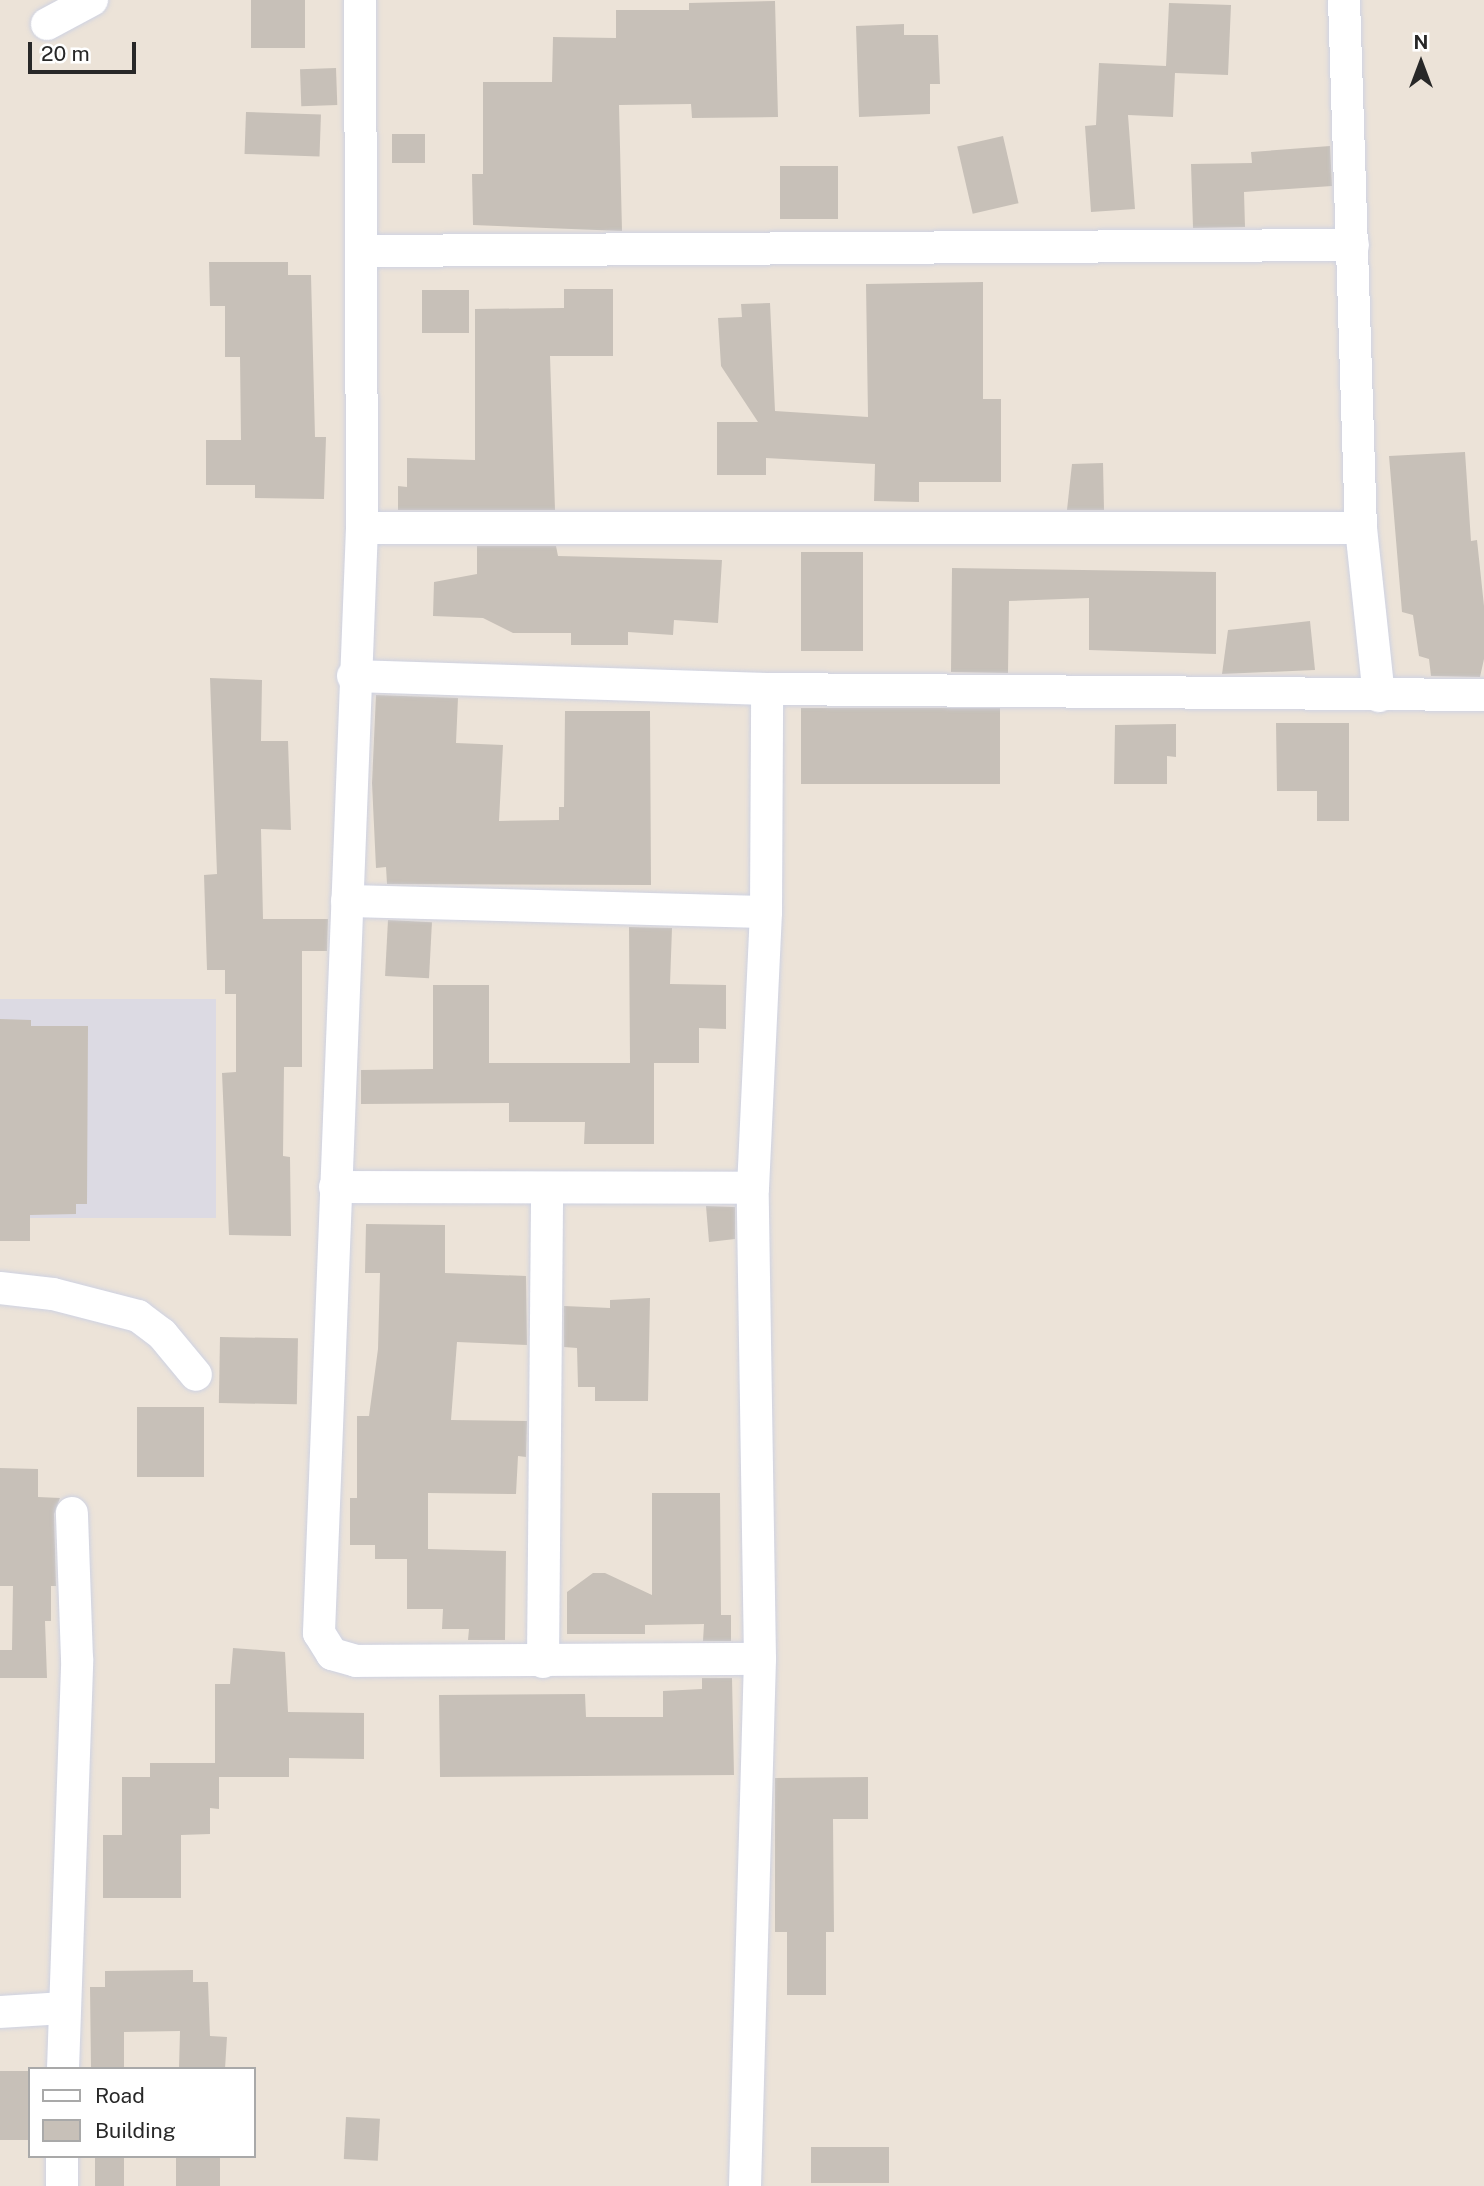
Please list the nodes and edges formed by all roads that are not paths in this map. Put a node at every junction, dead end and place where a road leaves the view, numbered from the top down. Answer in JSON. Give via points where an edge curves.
{"nodes":[{"id":1,"x":92,"y":0,"type":"edge"},
{"id":2,"x":360,"y":0,"type":"edge"},
{"id":3,"x":1344,"y":0,"type":"edge"},
{"id":4,"x":47,"y":24,"type":"dead end"},
{"id":5,"x":1353,"y":245,"type":"junction"},
{"id":6,"x":362,"y":251,"type":"junction"},
{"id":7,"x":362,"y":528,"type":"junction"},
{"id":8,"x":1361,"y":528,"type":"junction"},
{"id":9,"x":354,"y":676,"type":"junction"},
{"id":10,"x":767,"y":690,"type":"junction"},
{"id":11,"x":1484,"y":695,"type":"edge"},
{"id":12,"x":1379,"y":696,"type":"junction"},
{"id":13,"x":347,"y":901,"type":"junction"},
{"id":14,"x":766,"y":912,"type":"junction"},
{"id":15,"x":335,"y":1187,"type":"junction"},
{"id":16,"x":753,"y":1188,"type":"junction"},
{"id":17,"x":547,"y":1191,"type":"junction"},
{"id":18,"x":0,"y":1288,"type":"edge"},
{"id":19,"x":196,"y":1375,"type":"dead end"},
{"id":20,"x":72,"y":1513,"type":"dead end"},
{"id":21,"x":760,"y":1659,"type":"junction"},
{"id":22,"x":542,"y":1662,"type":"junction"},
{"id":23,"x":64,"y":2008,"type":"junction"},
{"id":24,"x":0,"y":2012,"type":"edge"},
{"id":25,"x":63,"y":2067,"type":"edge"},
{"id":26,"x":62,"y":2158,"type":"edge"},
{"id":27,"x":62,"y":2186,"type":"edge"},
{"id":28,"x":745,"y":2186,"type":"edge"}],
"edges":[{"from":1,"to":4,"type":"street"},
{"from":2,"to":6,"type":"street"},
{"from":3,"to":5,"type":"street"},
{"from":5,"to":6,"type":"street"},
{"from":5,"to":8,"type":"street"},
{"from":6,"to":7,"type":"street"},
{"from":7,"to":8,"type":"street"},
{"from":7,"to":9,"type":"street"},
{"from":8,"to":12,"type":"street"},
{"from":9,"to":10,"type":"street"},
{"from":9,"to":13,"type":"street"},
{"from":10,"to":12,"type":"street"},
{"from":10,"to":14,"type":"street"},
{"from":11,"to":12,"type":"street"},
{"from":13,"to":14,"type":"street"},
{"from":13,"to":15,"type":"street"},
{"from":14,"to":16,"type":"street"},
{"from":15,"to":17,"type":"street"},
{"from":15,"to":22,"type":"street","via":[[319,1633],[324,1646],[341,1660]]},
{"from":16,"to":17,"type":"street"},
{"from":16,"to":21,"type":"street"},
{"from":17,"to":22,"type":"street"},
{"from":18,"to":19,"type":"street","via":[[53,1294],[138,1316],[162,1334]]},
{"from":20,"to":23,"type":"street","via":[[77,1659]]},
{"from":21,"to":22,"type":"street"},
{"from":21,"to":28,"type":"street"},
{"from":23,"to":24,"type":"street"},
{"from":23,"to":25,"type":"street"},
{"from":26,"to":27,"type":"street"}]}
